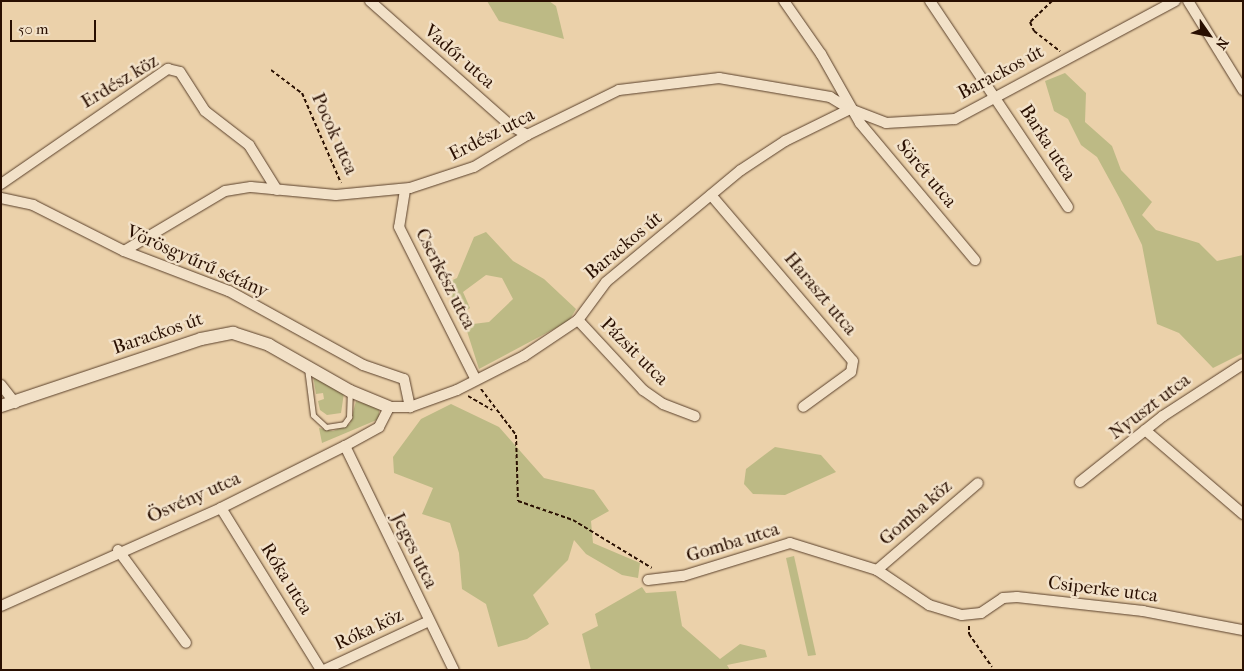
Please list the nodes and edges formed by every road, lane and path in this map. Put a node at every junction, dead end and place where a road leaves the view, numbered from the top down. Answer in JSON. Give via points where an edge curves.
{"nodes":[{"id":1,"x":370,"y":1,"type":"edge"},
{"id":2,"x":784,"y":1,"type":"edge"},
{"id":3,"x":930,"y":1,"type":"edge"},
{"id":4,"x":1052,"y":1,"type":"edge"},
{"id":5,"x":1174,"y":1,"type":"edge"},
{"id":6,"x":1188,"y":1,"type":"edge"},
{"id":7,"x":1068,"y":58,"type":"junction"},
{"id":8,"x":271,"y":70,"type":"dead end"},
{"id":9,"x":1243,"y":90,"type":"edge"},
{"id":10,"x":995,"y":99,"type":"junction"},
{"id":11,"x":850,"y":109,"type":"junction"},
{"id":12,"x":527,"y":135,"type":"junction"},
{"id":13,"x":1,"y":184,"type":"edge"},
{"id":14,"x":277,"y":190,"type":"junction"},
{"id":15,"x":404,"y":190,"type":"junction"},
{"id":16,"x":346,"y":194,"type":"junction"},
{"id":17,"x":711,"y":194,"type":"junction"},
{"id":18,"x":1,"y":198,"type":"edge"},
{"id":19,"x":1068,"y":207,"type":"dead end"},
{"id":20,"x":124,"y":251,"type":"junction"},
{"id":21,"x":975,"y":260,"type":"dead end"},
{"id":22,"x":578,"y":320,"type":"junction"},
{"id":23,"x":1243,"y":364,"type":"edge"},
{"id":24,"x":307,"y":367,"type":"junction"},
{"id":25,"x":476,"y":380,"type":"junction"},
{"id":26,"x":1,"y":385,"type":"edge"},
{"id":27,"x":457,"y":390,"type":"junction"},
{"id":28,"x":350,"y":391,"type":"junction"},
{"id":29,"x":15,"y":403,"type":"junction"},
{"id":30,"x":1,"y":406,"type":"edge"},
{"id":31,"x":389,"y":407,"type":"junction"},
{"id":32,"x":410,"y":407,"type":"junction"},
{"id":33,"x":803,"y":407,"type":"dead end"},
{"id":34,"x":494,"y":411,"type":"junction"},
{"id":35,"x":695,"y":416,"type":"dead end"},
{"id":36,"x":1145,"y":430,"type":"junction"},
{"id":37,"x":345,"y":446,"type":"junction"},
{"id":38,"x":1080,"y":482,"type":"dead end"},
{"id":39,"x":978,"y":483,"type":"dead end"},
{"id":40,"x":221,"y":508,"type":"junction"},
{"id":41,"x":1243,"y":514,"type":"edge"},
{"id":42,"x":118,"y":550,"type":"junction"},
{"id":43,"x":876,"y":570,"type":"junction"},
{"id":44,"x":669,"y":578,"type":"junction"},
{"id":45,"x":648,"y":580,"type":"dead end"},
{"id":46,"x":1,"y":606,"type":"edge"},
{"id":47,"x":966,"y":615,"type":"junction"},
{"id":48,"x":429,"y":621,"type":"junction"},
{"id":49,"x":1243,"y":630,"type":"edge"},
{"id":50,"x":186,"y":643,"type":"dead end"},
{"id":51,"x":992,"y":667,"type":"dead end"},
{"id":52,"x":323,"y":670,"type":"edge"},
{"id":53,"x":454,"y":670,"type":"edge"}],
"edges":[{"from":1,"to":12,"type":"street","name":"Vadőr utca","via":[[510,125]]},
{"from":2,"to":11,"type":"street","via":[[821,54]]},
{"from":3,"to":10,"type":"street","name":"Barka utca"},
{"from":4,"to":7,"type":"path","via":[[1030,22],[1034,31]]},
{"from":5,"to":7,"type":"street","name":"Barackos út"},
{"from":6,"to":9,"type":"street"},
{"from":7,"to":10,"type":"street","name":"Barackos út"},
{"from":8,"to":16,"type":"path","name":"Pocok utca","via":[[302,93]]},
{"from":10,"to":11,"type":"street","name":"Barackos út","via":[[955,119],[932,123],[886,123]]},
{"from":10,"to":19,"type":"street","name":"Barka utca"},
{"from":11,"to":12,"type":"street","name":"Erdész utca","via":[[830,97],[720,78],[619,90]]},
{"from":11,"to":17,"type":"street","name":"Barackos út","via":[[785,141]]},
{"from":11,"to":21,"type":"street","name":"Sörét utca"},
{"from":12,"to":15,"type":"street","name":"Erdész utca","via":[[474,167]]},
{"from":13,"to":14,"type":"street","name":"Erdész köz","via":[[168,69],[180,72],[205,111],[249,146]]},
{"from":14,"to":16,"type":"street","name":"Erdész utca"},
{"from":14,"to":20,"type":"street","name":"Erdész utca","via":[[225,192]]},
{"from":15,"to":16,"type":"street","name":"Erdész utca"},
{"from":15,"to":25,"type":"street","name":"Cserkész utca","via":[[399,227]]},
{"from":17,"to":22,"type":"street","name":"Barackos út","via":[[606,282]]},
{"from":17,"to":33,"type":"street","name":"Haraszt utca","via":[[853,361],[851,372]]},
{"from":18,"to":20,"type":"street","name":"Vörösgyűrű sétány","via":[[70,220]]},
{"from":20,"to":32,"type":"street","name":"Vörösgyűrű sétány","via":[[229,291],[363,365],[404,379]]},
{"from":22,"to":25,"type":"street","name":"Barackos út"},
{"from":22,"to":35,"type":"street","name":"Pázsit utca","via":[[642,390],[663,404]]},
{"from":23,"to":36,"type":"street","name":"Nyuszt utca"},
{"from":24,"to":28,"type":"street","name":"Barackos út"},
{"from":24,"to":28,"type":"lane","via":[[313,415],[326,427],[335,427],[349,417]]},
{"from":24,"to":29,"type":"street","name":"Barackos út","via":[[250,337],[218,334]]},
{"from":25,"to":27,"type":"street","name":"Barackos út"},
{"from":25,"to":34,"type":"path"},
{"from":26,"to":29,"type":"street"},
{"from":27,"to":32,"type":"street","name":"Barackos út"},
{"from":27,"to":34,"type":"path"},
{"from":28,"to":31,"type":"street","name":"Barackos út"},
{"from":29,"to":30,"type":"street","name":"Barackos út"},
{"from":31,"to":32,"type":"street","name":"Barackos út"},
{"from":31,"to":37,"type":"street","name":"Ösvény utca","via":[[378,427]]},
{"from":34,"to":44,"type":"path","via":[[516,436],[518,501],[573,520]]},
{"from":36,"to":38,"type":"street","name":"Nyuszt utca"},
{"from":36,"to":41,"type":"street"},
{"from":37,"to":40,"type":"street","name":"Ösvény utca"},
{"from":37,"to":48,"type":"street","name":"Jeges utca"},
{"from":39,"to":43,"type":"street","name":"Gomba köz"},
{"from":40,"to":42,"type":"street","name":"Ösvény utca"},
{"from":40,"to":52,"type":"street","name":"Róka utca"},
{"from":42,"to":46,"type":"street","name":"Ösvény utca"},
{"from":42,"to":50,"type":"street"},
{"from":43,"to":44,"type":"street","name":"Gomba utca","via":[[790,543]]},
{"from":43,"to":47,"type":"street","name":"Gomba utca","via":[[929,605]]},
{"from":44,"to":45,"type":"street","name":"Gomba utca"},
{"from":47,"to":49,"type":"street","name":"Csiperke utca","via":[[1003,598],[1017,597],[1143,611]]},
{"from":47,"to":51,"type":"path","via":[[969,634]]},
{"from":48,"to":52,"type":"street","name":"Róka köz"},
{"from":48,"to":53,"type":"street","name":"Jeges utca"}]}
